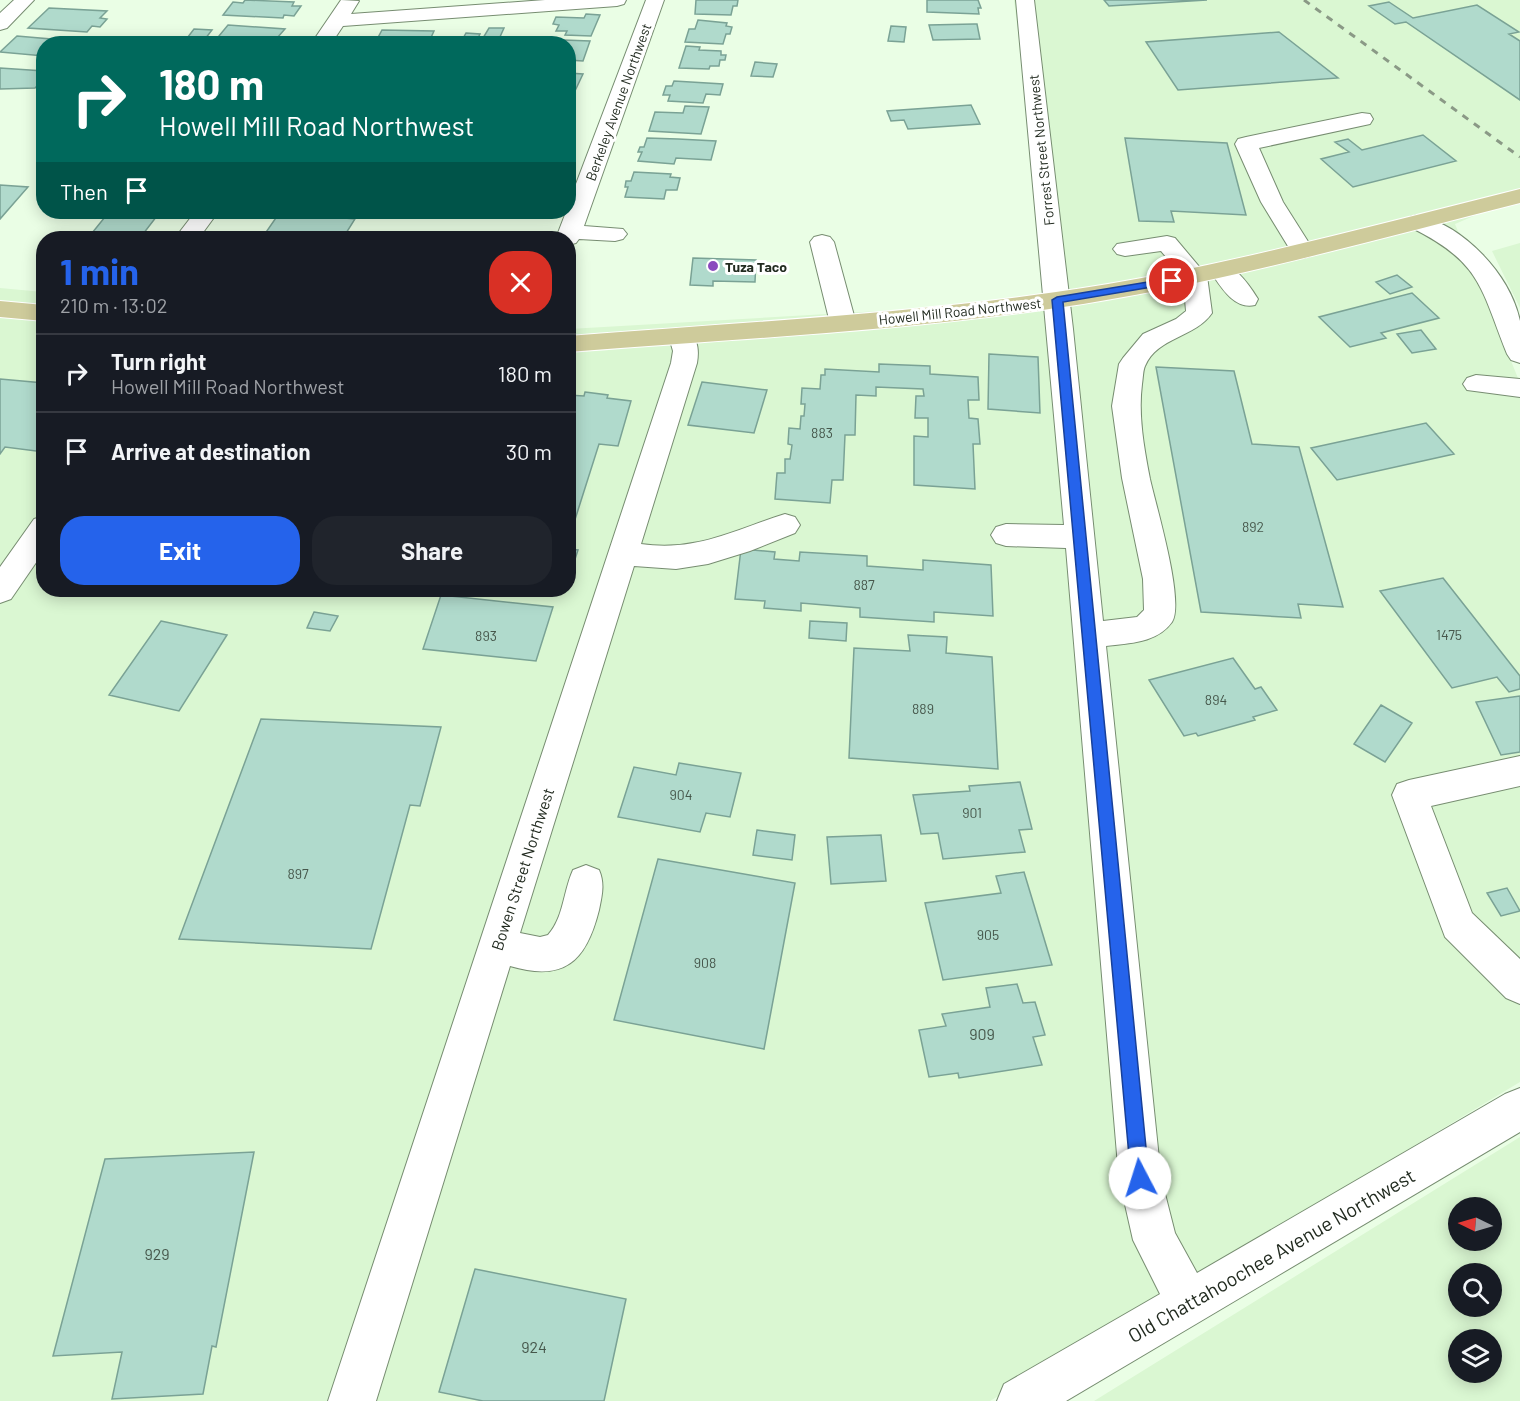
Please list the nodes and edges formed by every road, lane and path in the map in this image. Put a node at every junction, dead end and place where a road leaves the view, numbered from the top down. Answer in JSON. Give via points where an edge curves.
{"nodes":[{"id":1,"x":25,"y":0,"type":"edge"},
{"id":2,"x":351,"y":0,"type":"edge"},
{"id":3,"x":616,"y":0,"type":"edge"},
{"id":4,"x":655,"y":0,"type":"edge"},
{"id":5,"x":1025,"y":0,"type":"edge"},
{"id":6,"x":338,"y":20,"type":"junction"},
{"id":7,"x":0,"y":24,"type":"edge"},
{"id":8,"x":327,"y":36,"type":"edge"},
{"id":9,"x":1362,"y":119,"type":"dead end"},
{"id":10,"x":1520,"y":196,"type":"edge"},
{"id":11,"x":576,"y":210,"type":"edge"},
{"id":12,"x":1418,"y":222,"type":"junction"},
{"id":13,"x":571,"y":223,"type":"edge"},
{"id":14,"x":615,"y":234,"type":"dead end"},
{"id":15,"x":822,"y":242,"type":"dead end"},
{"id":16,"x":1125,"y":249,"type":"dead end"},
{"id":17,"x":1302,"y":251,"type":"junction"},
{"id":18,"x":1208,"y":273,"type":"junction"},
{"id":19,"x":1246,"y":299,"type":"dead end"},
{"id":20,"x":1057,"y":300,"type":"junction"},
{"id":21,"x":0,"y":309,"type":"edge"},
{"id":22,"x":36,"y":312,"type":"edge"},
{"id":23,"x":843,"y":323,"type":"junction"},
{"id":24,"x":682,"y":337,"type":"junction"},
{"id":25,"x":576,"y":344,"type":"edge"},
{"id":26,"x":1520,"y":354,"type":"edge"},
{"id":27,"x":1476,"y":384,"type":"dead end"},
{"id":28,"x":1520,"y":388,"type":"edge"},
{"id":29,"x":785,"y":525,"type":"dead end"},
{"id":30,"x":1006,"y":535,"type":"dead end"},
{"id":31,"x":1080,"y":537,"type":"junction"},
{"id":32,"x":24,"y":542,"type":"edge"},
{"id":33,"x":623,"y":553,"type":"junction"},
{"id":34,"x":0,"y":591,"type":"edge"},
{"id":35,"x":1089,"y":636,"type":"junction"},
{"id":36,"x":1520,"y":771,"type":"edge"},
{"id":37,"x":586,"y":882,"type":"dead end"},
{"id":38,"x":498,"y":945,"type":"junction"},
{"id":39,"x":1520,"y":986,"type":"edge"},
{"id":40,"x":1520,"y":1109,"type":"edge"},
{"id":41,"x":1189,"y":1303,"type":"junction"},
{"id":42,"x":352,"y":1401,"type":"edge"},
{"id":43,"x":1021,"y":1401,"type":"edge"}],
"edges":[{"from":1,"to":7,"type":"street"},
{"from":2,"to":6,"type":"street"},
{"from":3,"to":6,"type":"street"},
{"from":4,"to":11,"type":"street","name":"Berkeley Avenue Northwest"},
{"from":5,"to":20,"type":"street","name":"Forrest Street Northwest"},
{"from":6,"to":8,"type":"street"},
{"from":9,"to":17,"type":"street","via":[[1246,144],[1272,202]]},
{"from":10,"to":12,"type":"main road","name":"Howell Mill Road Northwest"},
{"from":12,"to":17,"type":"main road","name":"Howell Mill Road Northwest"},
{"from":12,"to":26,"type":"street","via":[[1441,233],[1477,262],[1488,278]]},
{"from":13,"to":14,"type":"street"},
{"from":15,"to":23,"type":"street"},
{"from":16,"to":18,"type":"street","via":[[1167,243]]},
{"from":17,"to":18,"type":"main road","name":"Howell Mill Road Northwest"},
{"from":18,"to":19,"type":"street"},
{"from":18,"to":20,"type":"main road","name":"Howell Mill Road Northwest"},
{"from":18,"to":35,"type":"street","via":[[1199,313],[1185,325],[1152,340],[1132,364],[1126,406],[1136,478],[1158,579],[1160,614],[1145,628]]},
{"from":20,"to":23,"type":"main road","name":"Howell Mill Road Northwest"},
{"from":20,"to":31,"type":"street","name":"Forrest Street Northwest"},
{"from":21,"to":22,"type":"main road"},
{"from":23,"to":24,"type":"main road","name":"Howell Mill Road Northwest"},
{"from":24,"to":25,"type":"main road","name":"Howell Mill Road Northwest"},
{"from":24,"to":33,"type":"street","name":"Bowen Street Northwest","via":[[684,363]]},
{"from":27,"to":28,"type":"street"},
{"from":29,"to":33,"type":"street","via":[[745,542],[690,556],[661,558]]},
{"from":30,"to":31,"type":"street"},
{"from":31,"to":35,"type":"street","name":"Forrest Street Northwest"},
{"from":32,"to":34,"type":"street"},
{"from":33,"to":38,"type":"street","name":"Bowen Street Northwest"},
{"from":35,"to":41,"type":"street","name":"Forrest Street Northwest","via":[[1140,1178],[1155,1240]]},
{"from":36,"to":39,"type":"street","via":[[1409,795],[1458,925]]},
{"from":37,"to":38,"type":"street","via":[[574,931],[565,946],[555,953],[540,955]]},
{"from":38,"to":42,"type":"street","name":"Bowen Street Northwest"},
{"from":40,"to":41,"type":"street","name":"Old Chattahoochee Avenue Northwest"},
{"from":41,"to":43,"type":"street","name":"Old Chattahoochee Avenue Northwest"}]}
